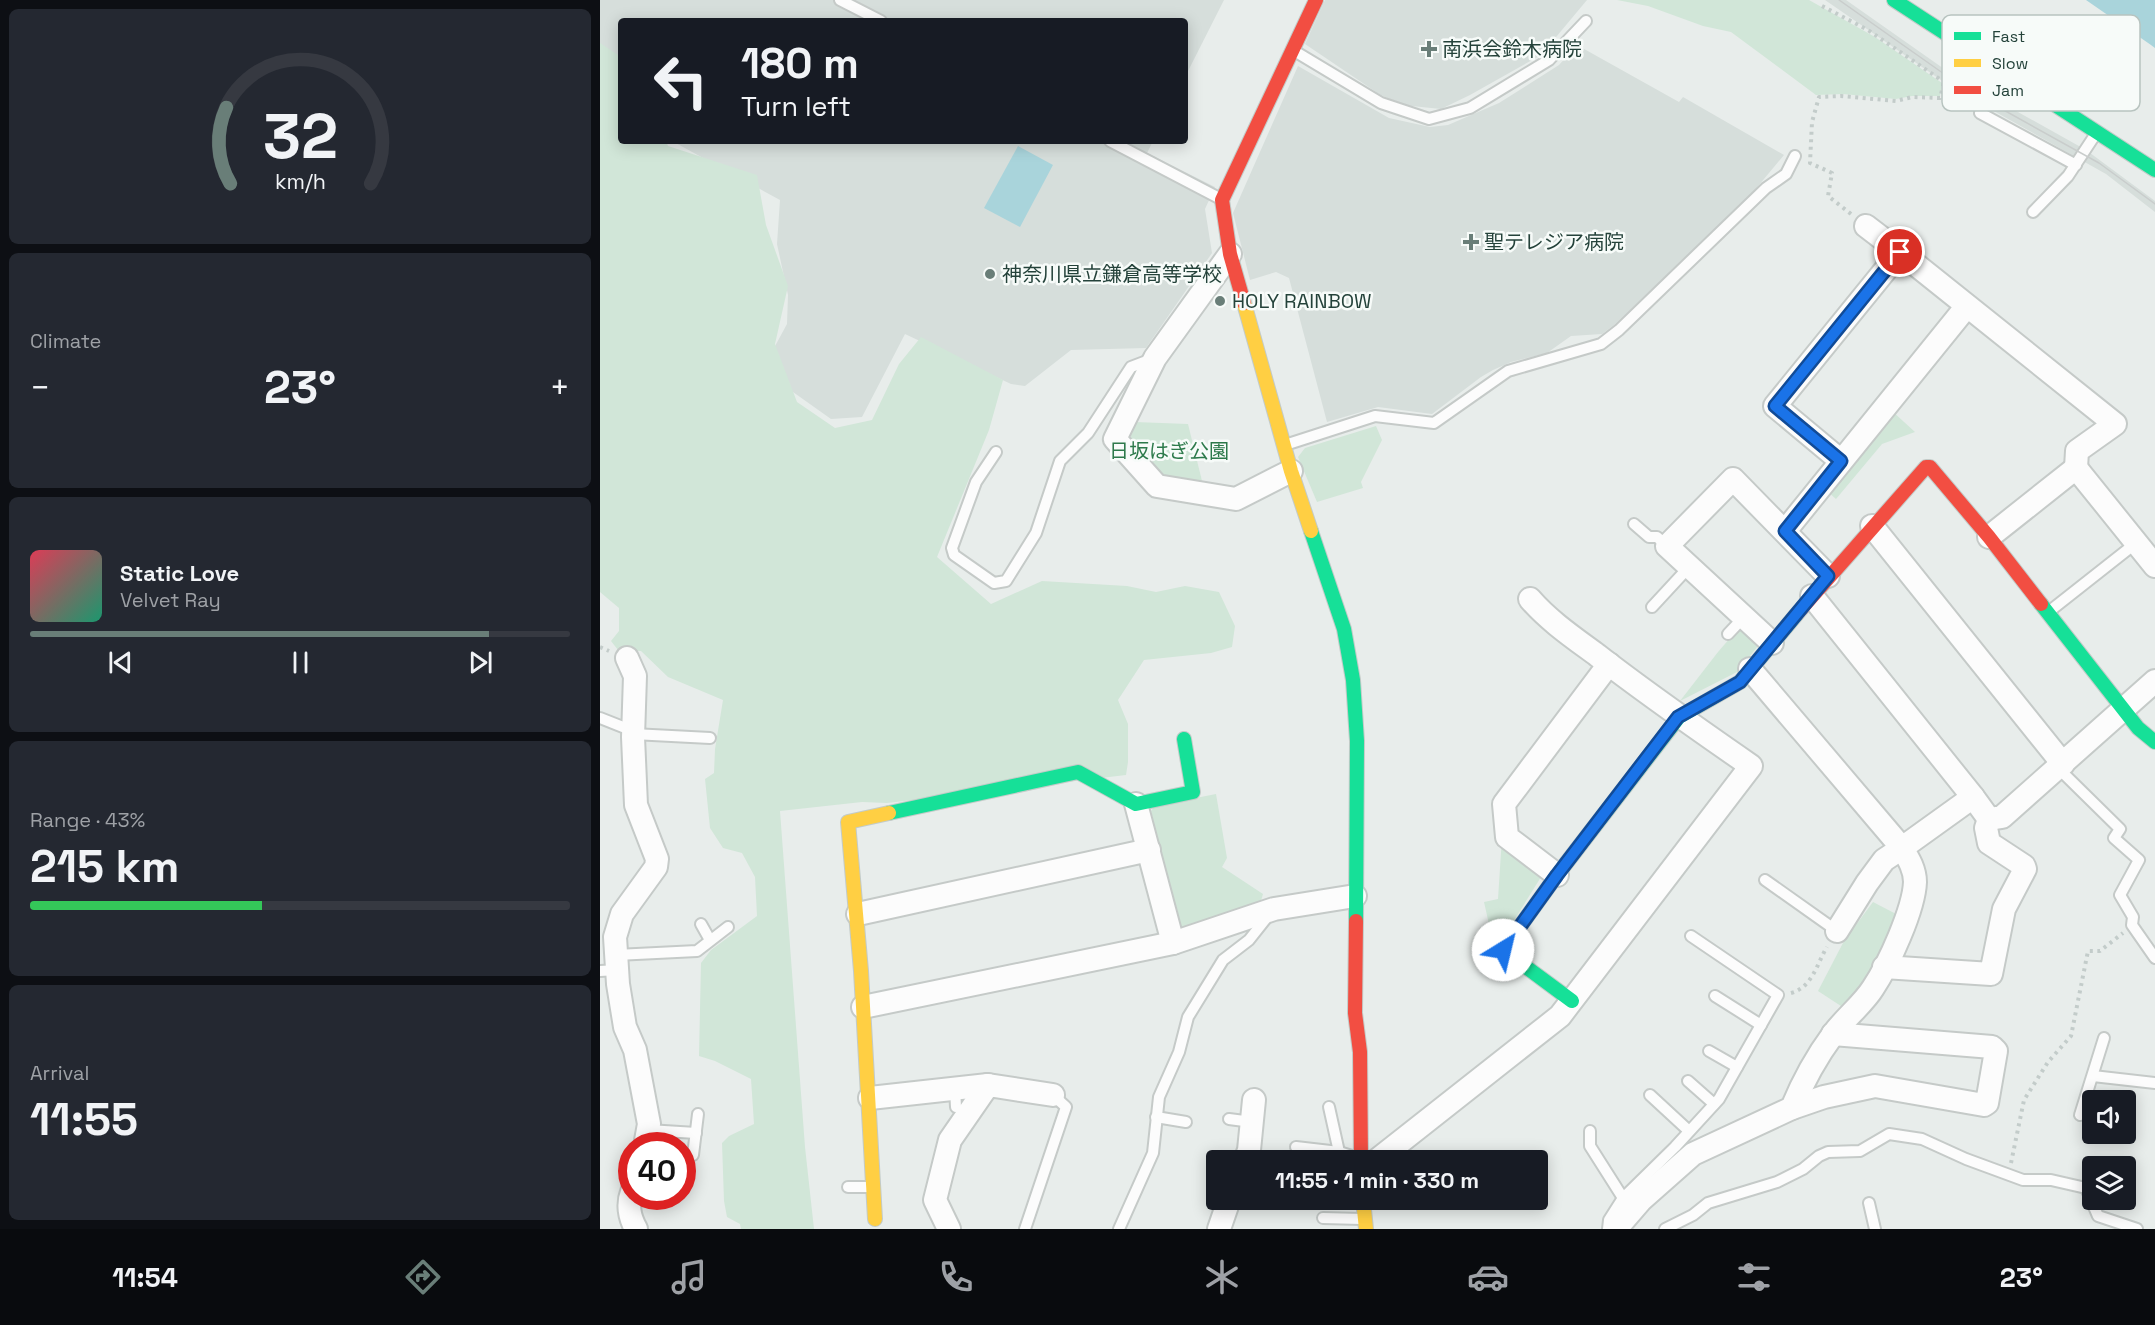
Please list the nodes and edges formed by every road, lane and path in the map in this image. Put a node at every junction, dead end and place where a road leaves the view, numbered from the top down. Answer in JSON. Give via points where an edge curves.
{"nodes":[{"id":1,"x":840,"y":0,"type":"edge"},
{"id":2,"x":1316,"y":0,"type":"edge"},
{"id":3,"x":1894,"y":0,"type":"edge"},
{"id":4,"x":1822,"y":6,"type":"dead end"},
{"id":5,"x":875,"y":18,"type":"edge"},
{"id":6,"x":1586,"y":21,"type":"dead end"},
{"id":7,"x":1942,"y":31,"type":"edge"},
{"id":8,"x":1293,"y":50,"type":"junction"},
{"id":9,"x":1942,"y":81,"type":"edge"},
{"id":10,"x":1942,"y":92,"type":"edge"},
{"id":11,"x":2066,"y":111,"type":"edge"},
{"id":12,"x":1980,"y":113,"type":"dead end"},
{"id":13,"x":2097,"y":131,"type":"junction"},
{"id":14,"x":1116,"y":144,"type":"edge"},
{"id":15,"x":1795,"y":156,"type":"dead end"},
{"id":16,"x":2076,"y":165,"type":"junction"},
{"id":17,"x":2155,"y":170,"type":"edge"},
{"id":18,"x":1222,"y":200,"type":"junction"},
{"id":19,"x":2033,"y":212,"type":"dead end"},
{"id":20,"x":1866,"y":226,"type":"joint"},
{"id":21,"x":1900,"y":252,"type":"junction"},
{"id":22,"x":1230,"y":254,"type":"junction"},
{"id":23,"x":1967,"y":306,"type":"junction"},
{"id":24,"x":1155,"y":358,"type":"junction"},
{"id":25,"x":1285,"y":445,"type":"junction"},
{"id":26,"x":996,"y":452,"type":"dead end"},
{"id":27,"x":1841,"y":461,"type":"junction"},
{"id":28,"x":2076,"y":468,"type":"junction"},
{"id":29,"x":1291,"y":471,"type":"junction"},
{"id":30,"x":1634,"y":524,"type":"dead end"},
{"id":31,"x":1872,"y":526,"type":"junction"},
{"id":32,"x":1785,"y":531,"type":"junction"},
{"id":33,"x":1989,"y":537,"type":"junction"},
{"id":34,"x":2136,"y":543,"type":"junction"},
{"id":35,"x":1667,"y":546,"type":"junction"},
{"id":36,"x":2155,"y":566,"type":"edge"},
{"id":37,"x":1689,"y":567,"type":"junction"},
{"id":38,"x":1828,"y":576,"type":"junction"},
{"id":39,"x":1812,"y":596,"type":"junction"},
{"id":40,"x":1530,"y":599,"type":"dead end"},
{"id":41,"x":1652,"y":607,"type":"dead end"},
{"id":42,"x":2048,"y":612,"type":"junction"},
{"id":43,"x":1744,"y":617,"type":"junction"},
{"id":44,"x":1728,"y":634,"type":"dead end"},
{"id":45,"x":1772,"y":643,"type":"junction"},
{"id":46,"x":627,"y":658,"type":"dead end"},
{"id":47,"x":1609,"y":664,"type":"junction"},
{"id":48,"x":1750,"y":669,"type":"junction"},
{"id":49,"x":2155,"y":681,"type":"edge"},
{"id":50,"x":2124,"y":710,"type":"junction"},
{"id":51,"x":1678,"y":717,"type":"junction"},
{"id":52,"x":600,"y":718,"type":"edge"},
{"id":53,"x":633,"y":733,"type":"junction"},
{"id":54,"x":710,"y":738,"type":"dead end"},
{"id":55,"x":1184,"y":739,"type":"dead end"},
{"id":56,"x":2155,"y":742,"type":"edge"},
{"id":57,"x":2061,"y":766,"type":"junction"},
{"id":58,"x":1973,"y":797,"type":"junction"},
{"id":59,"x":1136,"y":804,"type":"junction"},
{"id":60,"x":1989,"y":819,"type":"junction"},
{"id":61,"x":1902,"y":848,"type":"junction"},
{"id":62,"x":1149,"y":850,"type":"junction"},
{"id":63,"x":1557,"y":875,"type":"junction"},
{"id":64,"x":1765,"y":880,"type":"dead end"},
{"id":65,"x":1355,"y":896,"type":"junction"},
{"id":66,"x":1274,"y":909,"type":"junction"},
{"id":67,"x":858,"y":914,"type":"junction"},
{"id":68,"x":701,"y":924,"type":"dead end"},
{"id":69,"x":2132,"y":925,"type":"junction"},
{"id":70,"x":728,"y":927,"type":"dead end"},
{"id":71,"x":1837,"y":931,"type":"junction"},
{"id":72,"x":1691,"y":936,"type":"dead end"},
{"id":73,"x":710,"y":940,"type":"junction"},
{"id":74,"x":1173,"y":943,"type":"junction"},
{"id":75,"x":2155,"y":958,"type":"edge"},
{"id":76,"x":611,"y":965,"type":"edge"},
{"id":77,"x":1884,"y":967,"type":"junction"},
{"id":78,"x":1778,"y":995,"type":"junction"},
{"id":79,"x":1715,"y":996,"type":"dead end"},
{"id":80,"x":1572,"y":1001,"type":"junction"},
{"id":81,"x":863,"y":1007,"type":"junction"},
{"id":82,"x":1761,"y":1025,"type":"junction"},
{"id":83,"x":1833,"y":1034,"type":"junction"},
{"id":84,"x":2104,"y":1038,"type":"dead end"},
{"id":85,"x":1709,"y":1051,"type":"dead end"},
{"id":86,"x":1737,"y":1067,"type":"junction"},
{"id":87,"x":2093,"y":1076,"type":"junction"},
{"id":88,"x":1688,"y":1081,"type":"dead end"},
{"id":89,"x":2155,"y":1083,"type":"edge"},
{"id":90,"x":988,"y":1086,"type":"junction"},
{"id":91,"x":1053,"y":1095,"type":"joint"},
{"id":92,"x":1650,"y":1095,"type":"dead end"},
{"id":93,"x":870,"y":1098,"type":"junction"},
{"id":94,"x":1714,"y":1104,"type":"junction"},
{"id":95,"x":1329,"y":1107,"type":"dead end"},
{"id":96,"x":1792,"y":1108,"type":"junction"},
{"id":97,"x":1253,"y":1111,"type":"joint"},
{"id":98,"x":698,"y":1114,"type":"dead end"},
{"id":99,"x":2080,"y":1115,"type":"dead end"},
{"id":100,"x":1156,"y":1117,"type":"junction"},
{"id":101,"x":1229,"y":1119,"type":"dead end"},
{"id":102,"x":1186,"y":1122,"type":"dead end"},
{"id":103,"x":1590,"y":1131,"type":"dead end"},
{"id":104,"x":1689,"y":1131,"type":"junction"},
{"id":105,"x":646,"y":1132,"type":"edge"},
{"id":106,"x":696,"y":1134,"type":"edge"},
{"id":107,"x":1296,"y":1147,"type":"dead end"},
{"id":108,"x":1249,"y":1150,"type":"edge"},
{"id":109,"x":1322,"y":1150,"type":"edge"},
{"id":110,"x":1339,"y":1150,"type":"edge"},
{"id":111,"x":1365,"y":1150,"type":"edge"},
{"id":112,"x":1379,"y":1150,"type":"edge"},
{"id":113,"x":2008,"y":1174,"type":"junction"},
{"id":114,"x":873,"y":1186,"type":"junction"},
{"id":115,"x":848,"y":1187,"type":"dead end"},
{"id":116,"x":1623,"y":1198,"type":"junction"},
{"id":117,"x":1869,"y":1203,"type":"dead end"},
{"id":118,"x":629,"y":1210,"type":"edge"},
{"id":119,"x":1226,"y":1210,"type":"edge"},
{"id":120,"x":1323,"y":1218,"type":"dead end"},
{"id":121,"x":875,"y":1219,"type":"dead end"},
{"id":122,"x":1365,"y":1224,"type":"edge"},
{"id":123,"x":636,"y":1229,"type":"edge"},
{"id":124,"x":949,"y":1229,"type":"edge"},
{"id":125,"x":1025,"y":1229,"type":"edge"},
{"id":126,"x":1119,"y":1229,"type":"edge"},
{"id":127,"x":1219,"y":1229,"type":"edge"},
{"id":128,"x":1608,"y":1229,"type":"edge"},
{"id":129,"x":1616,"y":1229,"type":"edge"},
{"id":130,"x":1665,"y":1229,"type":"edge"},
{"id":131,"x":1875,"y":1229,"type":"edge"},
{"id":132,"x":2137,"y":1229,"type":"edge"}],
"edges":[{"from":1,"to":5,"type":"lane"},
{"from":2,"to":8,"type":"main road"},
{"from":3,"to":7,"type":"main road"},
{"from":4,"to":9,"type":"path","via":[[1868,30]]},
{"from":6,"to":8,"type":"lane","via":[[1549,60],[1470,108],[1430,119],[1381,103]]},
{"from":8,"to":18,"type":"main road"},
{"from":10,"to":20,"type":"path","via":[[1940,98],[1896,101],[1819,97],[1814,107],[1810,163],[1832,173],[1828,196]]},
{"from":11,"to":13,"type":"main road"},
{"from":12,"to":16,"type":"lane"},
{"from":13,"to":16,"type":"lane"},
{"from":13,"to":17,"type":"main road"},
{"from":14,"to":18,"type":"lane"},
{"from":15,"to":25,"type":"lane","via":[[1786,174],[1766,188],[1601,344],[1508,371],[1434,423],[1375,416]]},
{"from":16,"to":19,"type":"lane"},
{"from":18,"to":22,"type":"main road"},
{"from":20,"to":21,"type":"street"},
{"from":21,"to":23,"type":"street"},
{"from":21,"to":27,"type":"street","via":[[1775,406]]},
{"from":22,"to":24,"type":"street"},
{"from":22,"to":25,"type":"main road"},
{"from":23,"to":27,"type":"street"},
{"from":23,"to":28,"type":"street","via":[[2115,424],[2077,451]]},
{"from":24,"to":26,"type":"lane","via":[[1131,367],[1088,433],[1060,461],[1036,533],[1006,581],[994,584],[954,555],[952,548],[976,482]]},
{"from":24,"to":29,"type":"street","via":[[1115,439],[1157,486],[1236,499]]},
{"from":25,"to":29,"type":"main road"},
{"from":27,"to":32,"type":"street"},
{"from":28,"to":33,"type":"street"},
{"from":28,"to":34,"type":"street"},
{"from":29,"to":65,"type":"main road","via":[[1344,629],[1353,680],[1358,741]]},
{"from":30,"to":35,"type":"lane"},
{"from":31,"to":33,"type":"main road","via":[[1930,467]]},
{"from":31,"to":38,"type":"main road"},
{"from":31,"to":57,"type":"street"},
{"from":32,"to":35,"type":"street","via":[[1733,479]]},
{"from":32,"to":38,"type":"street"},
{"from":33,"to":42,"type":"main road"},
{"from":34,"to":36,"type":"street"},
{"from":34,"to":42,"type":"lane"},
{"from":35,"to":37,"type":"street"},
{"from":37,"to":41,"type":"lane"},
{"from":37,"to":43,"type":"street"},
{"from":38,"to":39,"type":"main road"},
{"from":39,"to":45,"type":"main road"},
{"from":39,"to":58,"type":"street"},
{"from":40,"to":47,"type":"street"},
{"from":42,"to":50,"type":"main road"},
{"from":43,"to":44,"type":"lane"},
{"from":43,"to":45,"type":"street"},
{"from":45,"to":48,"type":"main road"},
{"from":46,"to":53,"type":"street","via":[[635,676]]},
{"from":47,"to":51,"type":"street"},
{"from":47,"to":63,"type":"street","via":[[1504,804],[1507,837]]},
{"from":48,"to":51,"type":"main road","via":[[1740,682]]},
{"from":48,"to":61,"type":"street"},
{"from":49,"to":50,"type":"street"},
{"from":50,"to":56,"type":"main road"},
{"from":50,"to":57,"type":"street"},
{"from":51,"to":63,"type":"main road"},
{"from":51,"to":80,"type":"street","via":[[1751,766]]},
{"from":52,"to":53,"type":"lane"},
{"from":53,"to":54,"type":"lane"},
{"from":53,"to":76,"type":"street","via":[[636,805],[657,859],[656,867],[622,914]]},
{"from":55,"to":59,"type":"main road","via":[[1193,792]]},
{"from":57,"to":60,"type":"street","via":[[2002,817]]},
{"from":57,"to":69,"type":"lane","via":[[2120,829],[2114,838],[2139,860],[2120,895],[2133,918]]},
{"from":58,"to":60,"type":"street"},
{"from":58,"to":61,"type":"street"},
{"from":59,"to":62,"type":"street"},
{"from":59,"to":67,"type":"main road","via":[[1078,772],[848,822]]},
{"from":60,"to":77,"type":"street","via":[[1989,843],[2025,869],[2004,909],[1991,974]]},
{"from":61,"to":71,"type":"street","via":[[1884,860]]},
{"from":61,"to":77,"type":"street","via":[[1915,880],[1911,905]]},
{"from":62,"to":67,"type":"street"},
{"from":62,"to":74,"type":"street"},
{"from":63,"to":80,"type":"main road","via":[[1503,950]]},
{"from":64,"to":71,"type":"lane"},
{"from":65,"to":66,"type":"street"},
{"from":65,"to":111,"type":"main road","via":[[1355,1013]]},
{"from":66,"to":74,"type":"street"},
{"from":66,"to":100,"type":"lane","via":[[1249,940],[1223,960],[1193,1006],[1159,1097]]},
{"from":67,"to":81,"type":"main road"},
{"from":68,"to":73,"type":"lane"},
{"from":69,"to":75,"type":"lane"},
{"from":69,"to":113,"type":"path","via":[[2100,951],[2088,951],[2071,1036],[2048,1062],[2024,1100]]},
{"from":70,"to":73,"type":"lane"},
{"from":71,"to":78,"type":"path","via":[[1815,974],[1799,991]]},
{"from":72,"to":78,"type":"lane"},
{"from":73,"to":76,"type":"lane","via":[[696,951]]},
{"from":74,"to":81,"type":"street"},
{"from":76,"to":105,"type":"street","via":[[625,1028],[635,1050],[646,1108]]},
{"from":77,"to":83,"type":"street","via":[[1873,989]]},
{"from":78,"to":82,"type":"lane"},
{"from":79,"to":82,"type":"lane"},
{"from":80,"to":112,"type":"street","via":[[1560,1016]]},
{"from":81,"to":93,"type":"main road"},
{"from":82,"to":86,"type":"lane"},
{"from":83,"to":96,"type":"street","via":[[1802,1083]]},
{"from":83,"to":96,"type":"street","via":[[1992,1047],[1996,1051],[1987,1103],[1875,1086],[1824,1096]]},
{"from":84,"to":87,"type":"lane"},
{"from":85,"to":86,"type":"lane"},
{"from":86,"to":94,"type":"lane"},
{"from":87,"to":89,"type":"lane"},
{"from":87,"to":99,"type":"lane"},
{"from":88,"to":94,"type":"lane"},
{"from":90,"to":91,"type":"street"},
{"from":90,"to":93,"type":"street","via":[[955,1098]]},
{"from":90,"to":124,"type":"street","via":[[950,1140],[935,1200]]},
{"from":91,"to":125,"type":"lane","via":[[1066,1107]]},
{"from":92,"to":104,"type":"lane"},
{"from":93,"to":114,"type":"main road"},
{"from":94,"to":104,"type":"lane"},
{"from":95,"to":110,"type":"lane"},
{"from":96,"to":129,"type":"street","via":[[1693,1154],[1641,1200]]},
{"from":97,"to":101,"type":"lane"},
{"from":97,"to":108,"type":"street"},
{"from":98,"to":106,"type":"lane"},
{"from":100,"to":102,"type":"lane"},
{"from":100,"to":126,"type":"lane","via":[[1153,1153]]},
{"from":103,"to":116,"type":"lane","via":[[1590,1146]]},
{"from":104,"to":116,"type":"lane"},
{"from":107,"to":109,"type":"lane"},
{"from":113,"to":130,"type":"lane","via":[[1922,1139],[1888,1134],[1860,1151],[1828,1152],[1777,1182],[1708,1203]]},
{"from":113,"to":132,"type":"lane","via":[[2023,1180],[2051,1180],[2086,1188],[2098,1216]]},
{"from":114,"to":115,"type":"lane"},
{"from":114,"to":121,"type":"main road"},
{"from":116,"to":128,"type":"lane","via":[[1609,1220]]},
{"from":117,"to":131,"type":"lane"},
{"from":118,"to":123,"type":"street"},
{"from":119,"to":127,"type":"street"},
{"from":120,"to":122,"type":"lane"}]}
